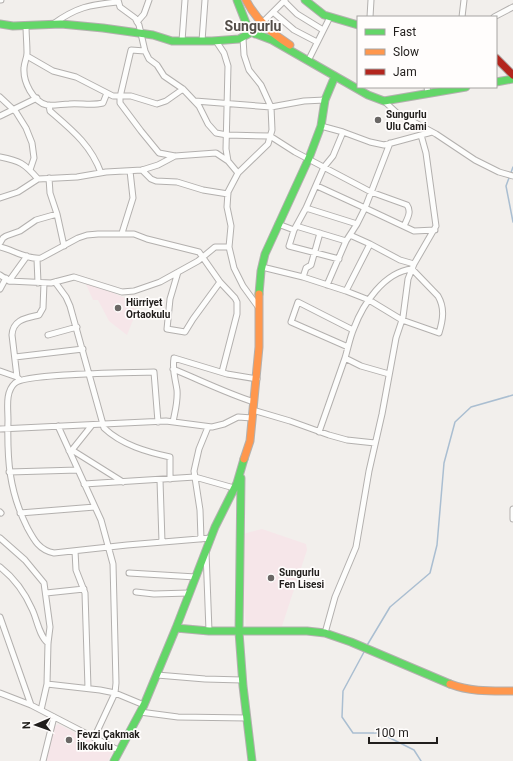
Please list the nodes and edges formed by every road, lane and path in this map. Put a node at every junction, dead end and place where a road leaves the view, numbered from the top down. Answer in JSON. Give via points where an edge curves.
{"nodes":[{"id":1,"x":149,"y":0,"type":"edge"},
{"id":2,"x":185,"y":0,"type":"edge"},
{"id":3,"x":205,"y":0,"type":"edge"},
{"id":4,"x":237,"y":0,"type":"edge"},
{"id":5,"x":246,"y":0,"type":"edge"},
{"id":6,"x":305,"y":0,"type":"edge"},
{"id":7,"x":371,"y":0,"type":"edge"},
{"id":8,"x":464,"y":0,"type":"edge"},
{"id":9,"x":118,"y":1,"type":"edge"},
{"id":10,"x":285,"y":1,"type":"edge"},
{"id":11,"x":90,"y":2,"type":"edge"},
{"id":12,"x":513,"y":7,"type":"edge"},
{"id":13,"x":273,"y":12,"type":"junction"},
{"id":14,"x":370,"y":16,"type":"edge"},
{"id":15,"x":462,"y":16,"type":"edge"},
{"id":16,"x":496,"y":16,"type":"edge"},
{"id":17,"x":330,"y":17,"type":"junction"},
{"id":18,"x":137,"y":22,"type":"junction"},
{"id":19,"x":246,"y":23,"type":"junction"},
{"id":20,"x":260,"y":23,"type":"junction"},
{"id":21,"x":0,"y":24,"type":"edge"},
{"id":22,"x":52,"y":24,"type":"junction"},
{"id":23,"x":357,"y":24,"type":"edge"},
{"id":24,"x":26,"y":25,"type":"junction"},
{"id":25,"x":323,"y":30,"type":"junction"},
{"id":26,"x":254,"y":33,"type":"junction"},
{"id":27,"x":142,"y":34,"type":"junction"},
{"id":28,"x":243,"y":38,"type":"junction"},
{"id":29,"x":182,"y":41,"type":"junction"},
{"id":30,"x":202,"y":41,"type":"junction"},
{"id":31,"x":216,"y":41,"type":"junction"},
{"id":32,"x":317,"y":42,"type":"junction"},
{"id":33,"x":145,"y":51,"type":"junction"},
{"id":34,"x":27,"y":56,"type":"junction"},
{"id":35,"x":310,"y":57,"type":"junction"},
{"id":36,"x":497,"y":59,"type":"edge"},
{"id":37,"x":331,"y":74,"type":"junction"},
{"id":38,"x":513,"y":75,"type":"edge"},
{"id":39,"x":513,"y":79,"type":"edge"},
{"id":40,"x":497,"y":82,"type":"edge"},
{"id":41,"x":453,"y":88,"type":"edge"},
{"id":42,"x":183,"y":89,"type":"junction"},
{"id":43,"x":427,"y":90,"type":"edge"},
{"id":44,"x":107,"y":93,"type":"junction"},
{"id":45,"x":0,"y":97,"type":"edge"},
{"id":46,"x":120,"y":97,"type":"junction"},
{"id":47,"x":37,"y":98,"type":"junction"},
{"id":48,"x":326,"y":98,"type":"junction"},
{"id":49,"x":384,"y":101,"type":"junction"},
{"id":50,"x":195,"y":102,"type":"junction"},
{"id":51,"x":228,"y":104,"type":"junction"},
{"id":52,"x":49,"y":105,"type":"junction"},
{"id":53,"x":271,"y":107,"type":"junction"},
{"id":54,"x":14,"y":110,"type":"junction"},
{"id":55,"x":0,"y":116,"type":"edge"},
{"id":56,"x":321,"y":126,"type":"junction"},
{"id":57,"x":343,"y":132,"type":"junction"},
{"id":58,"x":432,"y":132,"type":"junction"},
{"id":59,"x":227,"y":135,"type":"junction"},
{"id":60,"x":421,"y":135,"type":"junction"},
{"id":61,"x":270,"y":136,"type":"junction"},
{"id":62,"x":390,"y":143,"type":"junction"},
{"id":63,"x":175,"y":156,"type":"junction"},
{"id":64,"x":0,"y":157,"type":"edge"},
{"id":65,"x":309,"y":158,"type":"junction"},
{"id":66,"x":228,"y":161,"type":"junction"},
{"id":67,"x":324,"y":167,"type":"junction"},
{"id":68,"x":30,"y":170,"type":"junction"},
{"id":69,"x":142,"y":170,"type":"junction"},
{"id":70,"x":130,"y":171,"type":"junction"},
{"id":71,"x":101,"y":173,"type":"junction"},
{"id":72,"x":238,"y":173,"type":"junction"},
{"id":73,"x":513,"y":176,"type":"edge"},
{"id":74,"x":49,"y":178,"type":"junction"},
{"id":75,"x":38,"y":179,"type":"junction"},
{"id":76,"x":316,"y":186,"type":"junction"},
{"id":77,"x":371,"y":192,"type":"junction"},
{"id":78,"x":228,"y":194,"type":"junction"},
{"id":79,"x":0,"y":198,"type":"edge"},
{"id":80,"x":306,"y":208,"type":"junction"},
{"id":81,"x":365,"y":208,"type":"junction"},
{"id":82,"x":58,"y":214,"type":"junction"},
{"id":83,"x":278,"y":224,"type":"junction"},
{"id":84,"x":357,"y":224,"type":"junction"},
{"id":85,"x":404,"y":226,"type":"junction"},
{"id":86,"x":295,"y":228,"type":"junction"},
{"id":87,"x":435,"y":230,"type":"junction"},
{"id":88,"x":122,"y":233,"type":"junction"},
{"id":89,"x":320,"y":233,"type":"junction"},
{"id":90,"x":350,"y":235,"type":"junction"},
{"id":91,"x":346,"y":241,"type":"junction"},
{"id":92,"x":0,"y":243,"type":"edge"},
{"id":93,"x":370,"y":244,"type":"junction"},
{"id":94,"x":64,"y":246,"type":"junction"},
{"id":95,"x":0,"y":247,"type":"edge"},
{"id":96,"x":229,"y":247,"type":"junction"},
{"id":97,"x":314,"y":252,"type":"junction"},
{"id":98,"x":27,"y":256,"type":"junction"},
{"id":99,"x":202,"y":257,"type":"junction"},
{"id":100,"x":37,"y":259,"type":"junction"},
{"id":101,"x":339,"y":259,"type":"junction"},
{"id":102,"x":262,"y":267,"type":"junction"},
{"id":103,"x":413,"y":267,"type":"junction"},
{"id":104,"x":178,"y":272,"type":"junction"},
{"id":105,"x":0,"y":275,"type":"edge"},
{"id":106,"x":304,"y":277,"type":"junction"},
{"id":107,"x":8,"y":280,"type":"junction"},
{"id":108,"x":55,"y":282,"type":"junction"},
{"id":109,"x":220,"y":282,"type":"junction"},
{"id":110,"x":41,"y":283,"type":"junction"},
{"id":111,"x":327,"y":285,"type":"junction"},
{"id":112,"x":0,"y":289,"type":"edge"},
{"id":113,"x":346,"y":291,"type":"junction"},
{"id":114,"x":369,"y":300,"type":"junction"},
{"id":115,"x":260,"y":309,"type":"junction"},
{"id":116,"x":402,"y":320,"type":"junction"},
{"id":117,"x":77,"y":328,"type":"junction"},
{"id":118,"x":353,"y":330,"type":"junction"},
{"id":119,"x":48,"y":335,"type":"dead end"},
{"id":120,"x":348,"y":347,"type":"junction"},
{"id":121,"x":83,"y":350,"type":"junction"},
{"id":122,"x":15,"y":356,"type":"junction"},
{"id":123,"x":345,"y":358,"type":"junction"},
{"id":124,"x":173,"y":369,"type":"junction"},
{"id":125,"x":0,"y":371,"type":"edge"},
{"id":126,"x":222,"y":372,"type":"junction"},
{"id":127,"x":89,"y":374,"type":"junction"},
{"id":128,"x":389,"y":374,"type":"junction"},
{"id":129,"x":18,"y":379,"type":"junction"},
{"id":130,"x":257,"y":379,"type":"junction"},
{"id":131,"x":254,"y":406,"type":"junction"},
{"id":132,"x":252,"y":418,"type":"junction"},
{"id":133,"x":158,"y":422,"type":"junction"},
{"id":134,"x":172,"y":422,"type":"junction"},
{"id":135,"x":92,"y":425,"type":"junction"},
{"id":136,"x":102,"y":425,"type":"junction"},
{"id":137,"x":58,"y":426,"type":"junction"},
{"id":138,"x":208,"y":427,"type":"junction"},
{"id":139,"x":0,"y":429,"type":"edge"},
{"id":140,"x":7,"y":429,"type":"junction"},
{"id":141,"x":319,"y":432,"type":"junction"},
{"id":142,"x":375,"y":443,"type":"junction"},
{"id":143,"x":71,"y":451,"type":"junction"},
{"id":144,"x":241,"y":469,"type":"junction"},
{"id":145,"x":78,"y":470,"type":"junction"},
{"id":146,"x":9,"y":472,"type":"junction"},
{"id":147,"x":195,"y":477,"type":"junction"},
{"id":148,"x":170,"y":479,"type":"junction"},
{"id":149,"x":160,"y":480,"type":"junction"},
{"id":150,"x":123,"y":482,"type":"junction"},
{"id":151,"x":84,"y":484,"type":"junction"},
{"id":152,"x":234,"y":488,"type":"junction"},
{"id":153,"x":94,"y":507,"type":"junction"},
{"id":154,"x":513,"y":509,"type":"edge"},
{"id":155,"x":20,"y":513,"type":"junction"},
{"id":156,"x":513,"y":519,"type":"edge"},
{"id":157,"x":0,"y":538,"type":"edge"},
{"id":158,"x":211,"y":538,"type":"junction"},
{"id":159,"x":201,"y":539,"type":"junction"},
{"id":160,"x":162,"y":542,"type":"junction"},
{"id":161,"x":108,"y":547,"type":"junction"},
{"id":162,"x":206,"y":550,"type":"junction"},
{"id":163,"x":75,"y":551,"type":"junction"},
{"id":164,"x":0,"y":567,"type":"edge"},
{"id":165,"x":129,"y":573,"type":"dead end"},
{"id":166,"x":196,"y":577,"type":"junction"},
{"id":167,"x":84,"y":589,"type":"junction"},
{"id":168,"x":136,"y":592,"type":"dead end"},
{"id":169,"x":46,"y":593,"type":"junction"},
{"id":170,"x":190,"y":593,"type":"junction"},
{"id":171,"x":0,"y":617,"type":"edge"},
{"id":172,"x":176,"y":628,"type":"junction"},
{"id":173,"x":209,"y":631,"type":"junction"},
{"id":174,"x":239,"y":632,"type":"junction"},
{"id":175,"x":325,"y":633,"type":"junction"},
{"id":176,"x":48,"y":643,"type":"junction"},
{"id":177,"x":157,"y":675,"type":"junction"},
{"id":178,"x":242,"y":680,"type":"junction"},
{"id":179,"x":47,"y":684,"type":"junction"},
{"id":180,"x":88,"y":688,"type":"junction"},
{"id":181,"x":513,"y":691,"type":"edge"},
{"id":182,"x":0,"y":693,"type":"edge"},
{"id":183,"x":115,"y":693,"type":"junction"},
{"id":184,"x":31,"y":705,"type":"junction"},
{"id":185,"x":144,"y":705,"type":"junction"},
{"id":186,"x":42,"y":710,"type":"junction"},
{"id":187,"x":140,"y":712,"type":"junction"},
{"id":188,"x":54,"y":717,"type":"junction"},
{"id":189,"x":247,"y":718,"type":"junction"},
{"id":190,"x":94,"y":738,"type":"junction"},
{"id":191,"x":120,"y":751,"type":"junction"},
{"id":192,"x":42,"y":761,"type":"edge"},
{"id":193,"x":114,"y":761,"type":"edge"},
{"id":194,"x":252,"y":761,"type":"edge"}],
"edges":[{"from":1,"to":18,"type":"street","via":[[144,14]]},
{"from":2,"to":29,"type":"street"},
{"from":3,"to":30,"type":"street"},
{"from":4,"to":19,"type":"main road"},
{"from":5,"to":20,"type":"main road"},
{"from":6,"to":17,"type":"main road","via":[[319,12]]},
{"from":7,"to":14,"type":"street"},
{"from":8,"to":15,"type":"street"},
{"from":9,"to":11,"type":"street"},
{"from":9,"to":18,"type":"street","via":[[120,7]]},
{"from":10,"to":13,"type":"street"},
{"from":10,"to":25,"type":"street","via":[[297,14]]},
{"from":11,"to":22,"type":"street"},
{"from":12,"to":16,"type":"street"},
{"from":13,"to":20,"type":"street"},
{"from":13,"to":32,"type":"street","via":[[294,30]]},
{"from":17,"to":23,"type":"main road"},
{"from":17,"to":25,"type":"street"},
{"from":18,"to":27,"type":"street"},
{"from":19,"to":20,"type":"main road","via":[[250,18]]},
{"from":19,"to":26,"type":"main road"},
{"from":20,"to":26,"type":"main road","via":[[260,32]]},
{"from":20,"to":35,"type":"main road"},
{"from":21,"to":24,"type":"main road"},
{"from":22,"to":24,"type":"main road"},
{"from":22,"to":27,"type":"main road"},
{"from":24,"to":34,"type":"street"},
{"from":25,"to":32,"type":"street"},
{"from":26,"to":28,"type":"main road"},
{"from":26,"to":37,"type":"main road","via":[[272,40]]},
{"from":27,"to":29,"type":"main road"},
{"from":27,"to":33,"type":"street"},
{"from":28,"to":31,"type":"main road"},
{"from":28,"to":53,"type":"street","via":[[244,55],[249,70],[261,85]]},
{"from":29,"to":30,"type":"main road"},
{"from":30,"to":31,"type":"main road"},
{"from":31,"to":51,"type":"street","via":[[224,53],[228,66]]},
{"from":32,"to":35,"type":"street"},
{"from":33,"to":42,"type":"street","via":[[164,76]]},
{"from":33,"to":46,"type":"street","via":[[131,50]]},
{"from":34,"to":44,"type":"street","via":[[53,71],[76,77]]},
{"from":34,"to":47,"type":"street","via":[[25,79]]},
{"from":35,"to":37,"type":"main road","via":[[330,69]]},
{"from":36,"to":38,"type":"main road"},
{"from":37,"to":48,"type":"main road"},
{"from":37,"to":49,"type":"main road"},
{"from":39,"to":40,"type":"main road"},
{"from":41,"to":43,"type":"main road"},
{"from":42,"to":46,"type":"street","via":[[166,102],[157,104],[131,96]]},
{"from":42,"to":50,"type":"street"},
{"from":43,"to":49,"type":"main road"},
{"from":44,"to":46,"type":"street"},
{"from":44,"to":52,"type":"street","via":[[101,104]]},
{"from":45,"to":54,"type":"street"},
{"from":46,"to":63,"type":"street","via":[[122,106],[159,153]]},
{"from":47,"to":52,"type":"street","via":[[43,104]]},
{"from":47,"to":54,"type":"street"},
{"from":48,"to":53,"type":"street"},
{"from":48,"to":56,"type":"main road"},
{"from":49,"to":58,"type":"street","via":[[397,113]]},
{"from":50,"to":51,"type":"street"},
{"from":50,"to":59,"type":"street","via":[[216,133]]},
{"from":51,"to":53,"type":"street"},
{"from":51,"to":59,"type":"street"},
{"from":52,"to":71,"type":"street","via":[[50,111],[82,140],[97,161]]},
{"from":53,"to":61,"type":"street"},
{"from":54,"to":55,"type":"street"},
{"from":54,"to":68,"type":"street","via":[[32,143],[34,158]]},
{"from":56,"to":57,"type":"street"},
{"from":56,"to":65,"type":"main road"},
{"from":57,"to":62,"type":"street","via":[[370,142],[384,145]]},
{"from":57,"to":67,"type":"street","via":[[333,156]]},
{"from":58,"to":60,"type":"street"},
{"from":58,"to":73,"type":"street","via":[[475,160]]},
{"from":59,"to":61,"type":"street"},
{"from":59,"to":66,"type":"street"},
{"from":60,"to":62,"type":"street"},
{"from":60,"to":87,"type":"street","via":[[433,199]]},
{"from":61,"to":65,"type":"street"},
{"from":61,"to":72,"type":"street","via":[[268,144]]},
{"from":62,"to":77,"type":"street"},
{"from":63,"to":66,"type":"street","via":[[216,153]]},
{"from":63,"to":69,"type":"street"},
{"from":64,"to":68,"type":"street","via":[[16,160]]},
{"from":65,"to":67,"type":"street"},
{"from":65,"to":83,"type":"main road"},
{"from":66,"to":72,"type":"street"},
{"from":67,"to":76,"type":"street"},
{"from":67,"to":77,"type":"street"},
{"from":68,"to":75,"type":"street"},
{"from":69,"to":70,"type":"street"},
{"from":69,"to":78,"type":"street","via":[[156,181],[177,182]]},
{"from":70,"to":71,"type":"street"},
{"from":70,"to":88,"type":"street","via":[[133,198]]},
{"from":71,"to":74,"type":"street"},
{"from":72,"to":78,"type":"street"},
{"from":74,"to":75,"type":"street"},
{"from":74,"to":82,"type":"street","via":[[51,197]]},
{"from":75,"to":79,"type":"street","via":[[18,192]]},
{"from":76,"to":80,"type":"street"},
{"from":76,"to":81,"type":"street"},
{"from":77,"to":81,"type":"street"},
{"from":77,"to":85,"type":"street","via":[[408,207],[410,212]]},
{"from":78,"to":96,"type":"street","via":[[227,207],[232,226]]},
{"from":80,"to":84,"type":"street"},
{"from":80,"to":86,"type":"street"},
{"from":81,"to":84,"type":"street"},
{"from":81,"to":85,"type":"street"},
{"from":82,"to":92,"type":"street","via":[[36,220],[20,231],[6,236]]},
{"from":82,"to":94,"type":"street"},
{"from":83,"to":86,"type":"street"},
{"from":83,"to":102,"type":"main road"},
{"from":84,"to":90,"type":"street"},
{"from":85,"to":87,"type":"street","via":[[417,232]]},
{"from":86,"to":89,"type":"street"},
{"from":86,"to":97,"type":"street","via":[[289,246]]},
{"from":87,"to":103,"type":"street"},
{"from":88,"to":94,"type":"street","via":[[87,235]]},
{"from":88,"to":99,"type":"street","via":[[195,250]]},
{"from":89,"to":91,"type":"street"},
{"from":89,"to":97,"type":"street"},
{"from":90,"to":91,"type":"street"},
{"from":90,"to":93,"type":"street"},
{"from":91,"to":101,"type":"street"},
{"from":93,"to":103,"type":"street"},
{"from":93,"to":113,"type":"street"},
{"from":94,"to":100,"type":"street"},
{"from":95,"to":98,"type":"street"},
{"from":96,"to":99,"type":"street","via":[[215,247]]},
{"from":96,"to":115,"type":"street","via":[[234,268],[243,286]]},
{"from":97,"to":101,"type":"street"},
{"from":97,"to":106,"type":"street","via":[[311,265],[306,268]]},
{"from":98,"to":100,"type":"street"},
{"from":98,"to":107,"type":"street"},
{"from":99,"to":104,"type":"street"},
{"from":99,"to":109,"type":"street"},
{"from":100,"to":110,"type":"street"},
{"from":101,"to":111,"type":"street"},
{"from":102,"to":106,"type":"street"},
{"from":102,"to":115,"type":"main road"},
{"from":103,"to":114,"type":"street","via":[[396,274],[377,289]]},
{"from":103,"to":116,"type":"street","via":[[408,279]]},
{"from":103,"to":116,"type":"street","via":[[438,296],[442,306],[442,324],[439,333]]},
{"from":104,"to":108,"type":"street","via":[[160,282],[134,291],[122,292],[74,277]]},
{"from":104,"to":109,"type":"street","via":[[170,299],[167,329],[185,332]]},
{"from":105,"to":107,"type":"street"},
{"from":106,"to":111,"type":"street"},
{"from":107,"to":110,"type":"street"},
{"from":107,"to":112,"type":"street"},
{"from":108,"to":110,"type":"street"},
{"from":108,"to":117,"type":"street","via":[[66,297]]},
{"from":109,"to":126,"type":"street","via":[[237,302],[237,314]]},
{"from":110,"to":122,"type":"street","via":[[43,308],[39,315],[20,320],[13,328]]},
{"from":111,"to":113,"type":"street"},
{"from":113,"to":114,"type":"street"},
{"from":114,"to":116,"type":"street"},
{"from":114,"to":118,"type":"street"},
{"from":115,"to":130,"type":"main road"},
{"from":116,"to":128,"type":"street"},
{"from":117,"to":119,"type":"street"},
{"from":117,"to":121,"type":"street"},
{"from":118,"to":120,"type":"street"},
{"from":118,"to":120,"type":"street","via":[[298,302],[290,322]]},
{"from":120,"to":123,"type":"street"},
{"from":121,"to":122,"type":"street"},
{"from":121,"to":127,"type":"street"},
{"from":122,"to":129,"type":"street"},
{"from":123,"to":128,"type":"street","via":[[361,366]]},
{"from":123,"to":141,"type":"street"},
{"from":124,"to":126,"type":"street","via":[[174,358]]},
{"from":124,"to":131,"type":"street"},
{"from":124,"to":134,"type":"street","via":[[177,401]]},
{"from":125,"to":129,"type":"street"},
{"from":126,"to":130,"type":"street"},
{"from":127,"to":129,"type":"street"},
{"from":127,"to":133,"type":"street","via":[[154,372]]},
{"from":127,"to":136,"type":"street"},
{"from":128,"to":142,"type":"street"},
{"from":129,"to":140,"type":"street","via":[[8,393]]},
{"from":130,"to":131,"type":"main road"},
{"from":131,"to":132,"type":"main road"},
{"from":131,"to":141,"type":"street"},
{"from":132,"to":138,"type":"street","via":[[238,417],[224,424]]},
{"from":132,"to":144,"type":"main road","via":[[250,441]]},
{"from":133,"to":134,"type":"street"},
{"from":133,"to":136,"type":"street"},
{"from":134,"to":138,"type":"street"},
{"from":135,"to":136,"type":"street"},
{"from":135,"to":137,"type":"street"},
{"from":135,"to":143,"type":"street"},
{"from":136,"to":148,"type":"street","via":[[105,430],[132,446],[170,457]]},
{"from":137,"to":140,"type":"street"},
{"from":137,"to":143,"type":"street"},
{"from":138,"to":147,"type":"street","via":[[195,463]]},
{"from":139,"to":140,"type":"street"},
{"from":140,"to":146,"type":"street"},
{"from":141,"to":142,"type":"street","via":[[343,439]]},
{"from":142,"to":175,"type":"street","via":[[356,547],[335,597]]},
{"from":143,"to":145,"type":"street"},
{"from":143,"to":150,"type":"street"},
{"from":144,"to":152,"type":"main road"},
{"from":144,"to":174,"type":"main road"},
{"from":145,"to":146,"type":"street"},
{"from":145,"to":151,"type":"street"},
{"from":146,"to":155,"type":"street","via":[[12,491]]},
{"from":147,"to":148,"type":"street"},
{"from":147,"to":152,"type":"street"},
{"from":147,"to":159,"type":"street"},
{"from":148,"to":149,"type":"street"},
{"from":149,"to":150,"type":"street"},
{"from":149,"to":160,"type":"street"},
{"from":150,"to":151,"type":"street"},
{"from":151,"to":153,"type":"street"},
{"from":152,"to":158,"type":"main road"},
{"from":153,"to":155,"type":"street"},
{"from":153,"to":161,"type":"street","via":[[101,520]]},
{"from":154,"to":156,"type":"street"},
{"from":155,"to":163,"type":"street","via":[[34,540],[42,549],[54,553]]},
{"from":157,"to":169,"type":"street","via":[[25,560],[44,583]]},
{"from":158,"to":159,"type":"street"},
{"from":158,"to":162,"type":"main road"},
{"from":159,"to":160,"type":"street"},
{"from":160,"to":161,"type":"street"},
{"from":161,"to":163,"type":"street"},
{"from":161,"to":183,"type":"street","via":[[113,564]]},
{"from":162,"to":166,"type":"main road"},
{"from":162,"to":173,"type":"street"},
{"from":163,"to":167,"type":"street","via":[[76,570]]},
{"from":164,"to":176,"type":"street","via":[[26,596]]},
{"from":165,"to":166,"type":"street"},
{"from":166,"to":170,"type":"main road"},
{"from":167,"to":169,"type":"street"},
{"from":167,"to":180,"type":"street"},
{"from":168,"to":170,"type":"street"},
{"from":169,"to":176,"type":"street","via":[[50,627]]},
{"from":170,"to":172,"type":"main road"},
{"from":171,"to":184,"type":"street"},
{"from":172,"to":173,"type":"main road"},
{"from":172,"to":177,"type":"main road"},
{"from":173,"to":174,"type":"main road"},
{"from":174,"to":175,"type":"main road"},
{"from":174,"to":178,"type":"main road"},
{"from":175,"to":181,"type":"main road","via":[[458,687],[477,691]]},
{"from":176,"to":179,"type":"street"},
{"from":177,"to":178,"type":"street"},
{"from":177,"to":185,"type":"main road"},
{"from":178,"to":189,"type":"main road"},
{"from":179,"to":180,"type":"street"},
{"from":179,"to":186,"type":"street"},
{"from":180,"to":183,"type":"street"},
{"from":182,"to":184,"type":"street"},
{"from":183,"to":185,"type":"street"},
{"from":183,"to":190,"type":"street"},
{"from":184,"to":186,"type":"street"},
{"from":185,"to":187,"type":"main road"},
{"from":186,"to":188,"type":"street"},
{"from":187,"to":189,"type":"street","via":[[178,717]]},
{"from":187,"to":191,"type":"main road"},
{"from":188,"to":190,"type":"street"},
{"from":188,"to":192,"type":"street"},
{"from":189,"to":194,"type":"main road"},
{"from":190,"to":191,"type":"street"},
{"from":191,"to":193,"type":"main road"}]}
